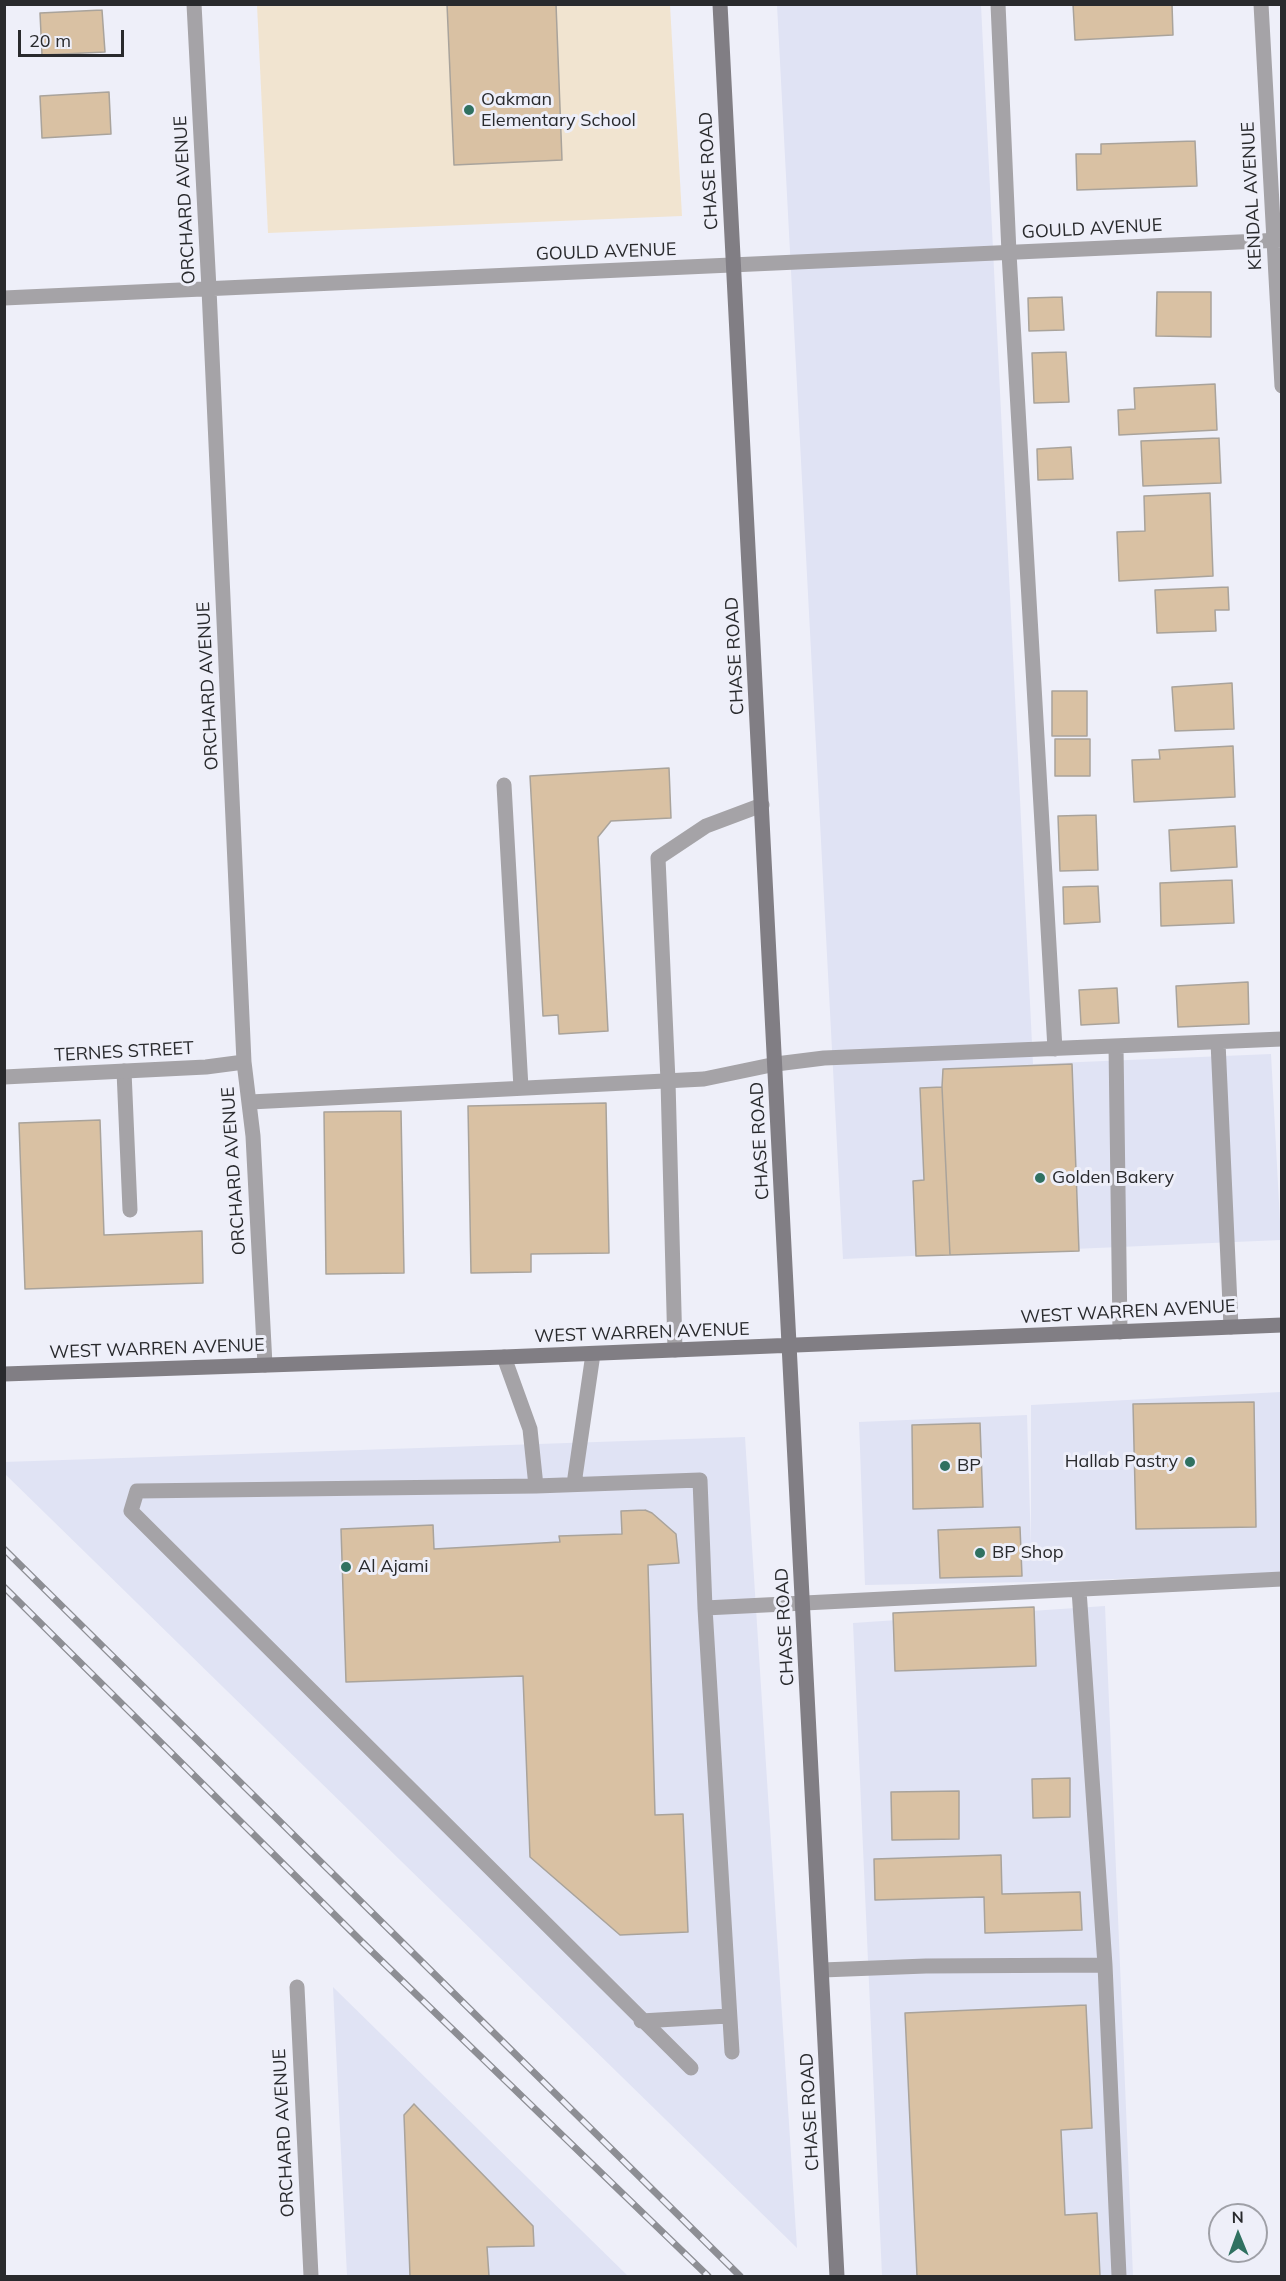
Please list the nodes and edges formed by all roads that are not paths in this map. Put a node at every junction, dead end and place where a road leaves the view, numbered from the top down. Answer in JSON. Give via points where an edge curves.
{"nodes":[{"id":1,"x":194,"y":4,"type":"edge"},
{"id":2,"x":720,"y":4,"type":"edge"},
{"id":3,"x":998,"y":4,"type":"edge"},
{"id":4,"x":1261,"y":4,"type":"edge"},
{"id":5,"x":1278,"y":240,"type":"edge"},
{"id":6,"x":1010,"y":253,"type":"junction"},
{"id":7,"x":734,"y":266,"type":"junction"},
{"id":8,"x":209,"y":289,"type":"junction"},
{"id":9,"x":4,"y":298,"type":"edge"},
{"id":10,"x":1281,"y":386,"type":"edge"},
{"id":11,"x":504,"y":785,"type":"dead end"},
{"id":12,"x":762,"y":805,"type":"junction"},
{"id":13,"x":1281,"y":1039,"type":"edge"},
{"id":14,"x":1218,"y":1042,"type":"junction"},
{"id":15,"x":1116,"y":1046,"type":"junction"},
{"id":16,"x":1055,"y":1049,"type":"junction"},
{"id":17,"x":244,"y":1062,"type":"junction"},
{"id":18,"x":776,"y":1064,"type":"junction"},
{"id":19,"x":124,"y":1071,"type":"junction"},
{"id":20,"x":4,"y":1077,"type":"edge"},
{"id":21,"x":668,"y":1081,"type":"junction"},
{"id":22,"x":521,"y":1088,"type":"junction"},
{"id":23,"x":250,"y":1102,"type":"junction"},
{"id":24,"x":130,"y":1210,"type":"dead end"},
{"id":25,"x":1281,"y":1325,"type":"edge"},
{"id":26,"x":1231,"y":1327,"type":"junction"},
{"id":27,"x":1120,"y":1332,"type":"junction"},
{"id":28,"x":790,"y":1347,"type":"junction"},
{"id":29,"x":675,"y":1350,"type":"junction"},
{"id":30,"x":593,"y":1354,"type":"junction"},
{"id":31,"x":504,"y":1358,"type":"junction"},
{"id":32,"x":265,"y":1365,"type":"junction"},
{"id":33,"x":4,"y":1374,"type":"edge"},
{"id":34,"x":574,"y":1484,"type":"junction"},
{"id":35,"x":536,"y":1486,"type":"junction"},
{"id":36,"x":1281,"y":1579,"type":"edge"},
{"id":37,"x":1079,"y":1590,"type":"junction"},
{"id":38,"x":803,"y":1605,"type":"junction"},
{"id":39,"x":705,"y":1608,"type":"junction"},
{"id":40,"x":1105,"y":1965,"type":"junction"},
{"id":41,"x":822,"y":1970,"type":"junction"},
{"id":42,"x":297,"y":1987,"type":"dead end"},
{"id":43,"x":728,"y":2016,"type":"junction"},
{"id":44,"x":642,"y":2021,"type":"junction"},
{"id":45,"x":732,"y":2052,"type":"dead end"},
{"id":46,"x":691,"y":2068,"type":"dead end"},
{"id":47,"x":310,"y":2277,"type":"edge"},
{"id":48,"x":837,"y":2277,"type":"edge"},
{"id":49,"x":1119,"y":2277,"type":"edge"}],
"edges":[{"from":1,"to":8,"type":"street","name":"ORCHARD AVENUE"},
{"from":2,"to":7,"type":"street","name":"CHASE ROAD"},
{"from":3,"to":6,"type":"street"},
{"from":4,"to":5,"type":"street","name":"KENDAL AVENUE"},
{"from":5,"to":6,"type":"street","name":"GOULD AVENUE"},
{"from":5,"to":10,"type":"street","name":"KENDAL AVENUE"},
{"from":6,"to":7,"type":"street","name":"GOULD AVENUE"},
{"from":6,"to":16,"type":"street"},
{"from":7,"to":8,"type":"street","name":"GOULD AVENUE"},
{"from":7,"to":12,"type":"street","name":"CHASE ROAD"},
{"from":8,"to":9,"type":"street","name":"GOULD AVENUE"},
{"from":8,"to":17,"type":"street","name":"ORCHARD AVENUE"},
{"from":11,"to":22,"type":"street"},
{"from":12,"to":18,"type":"street","name":"CHASE ROAD"},
{"from":12,"to":21,"type":"street","via":[[706,826],[658,858]]},
{"from":13,"to":14,"type":"street"},
{"from":14,"to":15,"type":"street"},
{"from":14,"to":26,"type":"street"},
{"from":15,"to":16,"type":"street"},
{"from":15,"to":27,"type":"street"},
{"from":16,"to":18,"type":"street","via":[[824,1058]]},
{"from":17,"to":19,"type":"street","name":"TERNES STREET"},
{"from":17,"to":23,"type":"street","name":"ORCHARD AVENUE"},
{"from":18,"to":21,"type":"street","via":[[704,1079]]},
{"from":18,"to":28,"type":"street","name":"CHASE ROAD"},
{"from":19,"to":20,"type":"street","name":"TERNES STREET"},
{"from":19,"to":24,"type":"street"},
{"from":21,"to":22,"type":"street"},
{"from":21,"to":29,"type":"street"},
{"from":22,"to":23,"type":"street"},
{"from":23,"to":32,"type":"street","name":"ORCHARD AVENUE"},
{"from":25,"to":26,"type":"street","name":"WEST WARREN AVENUE"},
{"from":26,"to":27,"type":"street","name":"WEST WARREN AVENUE"},
{"from":27,"to":28,"type":"street","name":"WEST WARREN AVENUE"},
{"from":28,"to":29,"type":"street","name":"WEST WARREN AVENUE"},
{"from":28,"to":38,"type":"street","name":"CHASE ROAD"},
{"from":29,"to":30,"type":"street","name":"WEST WARREN AVENUE"},
{"from":30,"to":31,"type":"street","name":"WEST WARREN AVENUE"},
{"from":30,"to":34,"type":"street"},
{"from":31,"to":32,"type":"street","name":"WEST WARREN AVENUE"},
{"from":31,"to":35,"type":"street","via":[[530,1429]]},
{"from":32,"to":33,"type":"street","name":"WEST WARREN AVENUE"},
{"from":34,"to":35,"type":"street"},
{"from":34,"to":39,"type":"street","via":[[700,1480]]},
{"from":35,"to":44,"type":"street","via":[[137,1491],[131,1511]]},
{"from":36,"to":37,"type":"street"},
{"from":37,"to":38,"type":"street"},
{"from":37,"to":40,"type":"street"},
{"from":38,"to":39,"type":"street"},
{"from":38,"to":41,"type":"street","name":"CHASE ROAD"},
{"from":39,"to":43,"type":"street"},
{"from":40,"to":41,"type":"street"},
{"from":40,"to":49,"type":"street"},
{"from":41,"to":48,"type":"street","name":"CHASE ROAD"},
{"from":42,"to":47,"type":"street","name":"ORCHARD AVENUE"},
{"from":43,"to":44,"type":"street"},
{"from":43,"to":45,"type":"street"},
{"from":44,"to":46,"type":"street"}]}
